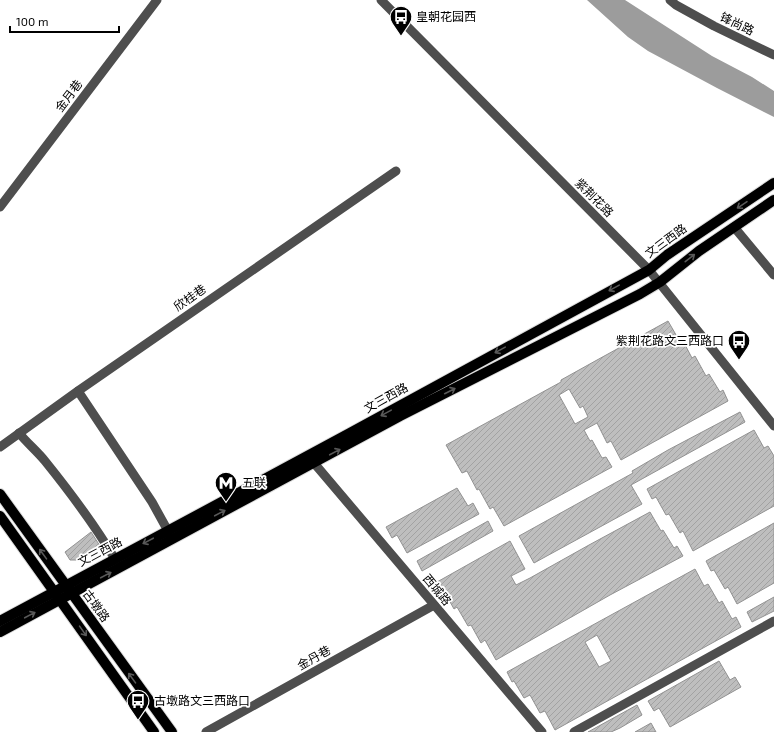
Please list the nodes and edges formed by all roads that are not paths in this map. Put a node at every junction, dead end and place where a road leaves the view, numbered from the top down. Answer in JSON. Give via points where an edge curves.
{"nodes":[{"id":1,"x":157,"y":0,"type":"edge"},
{"id":2,"x":670,"y":0,"type":"edge"},
{"id":3,"x":384,"y":1,"type":"edge"},
{"id":4,"x":774,"y":55,"type":"edge"},
{"id":5,"x":396,"y":171,"type":"dead end"},
{"id":6,"x":774,"y":183,"type":"edge"},
{"id":7,"x":774,"y":200,"type":"edge"},
{"id":8,"x":0,"y":207,"type":"edge"},
{"id":9,"x":734,"y":227,"type":"junction"},
{"id":10,"x":649,"y":270,"type":"junction"},
{"id":11,"x":774,"y":275,"type":"edge"},
{"id":12,"x":660,"y":282,"type":"junction"},
{"id":13,"x":78,"y":391,"type":"junction"},
{"id":14,"x":774,"y":426,"type":"edge"},
{"id":15,"x":19,"y":433,"type":"junction"},
{"id":16,"x":0,"y":448,"type":"edge"},
{"id":17,"x":314,"y":463,"type":"junction"},
{"id":18,"x":0,"y":494,"type":"edge"},
{"id":19,"x":0,"y":516,"type":"edge"},
{"id":20,"x":168,"y":531,"type":"junction"},
{"id":21,"x":115,"y":559,"type":"junction"},
{"id":22,"x":69,"y":589,"type":"junction"},
{"id":23,"x":58,"y":595,"type":"junction"},
{"id":24,"x":434,"y":605,"type":"junction"},
{"id":25,"x":0,"y":621,"type":"edge"},
{"id":26,"x":774,"y":621,"type":"edge"},
{"id":27,"x":0,"y":632,"type":"edge"},
{"id":28,"x":154,"y":732,"type":"edge"},
{"id":29,"x":172,"y":732,"type":"edge"},
{"id":30,"x":206,"y":732,"type":"edge"},
{"id":31,"x":542,"y":732,"type":"edge"},
{"id":32,"x":574,"y":732,"type":"edge"}],
"edges":[{"from":1,"to":8,"type":"street","name":"金月巷"},
{"from":2,"to":4,"type":"street","name":"锋尚路","via":[[714,26]]},
{"from":3,"to":10,"type":"street","name":"紫荆花路"},
{"from":5,"to":13,"type":"street","name":"欣桂巷"},
{"from":6,"to":10,"type":"main road","name":"文三西路","one_way":true,"via":[[667,255]]},
{"from":7,"to":9,"type":"main road","name":"文三西路"},
{"from":9,"to":11,"type":"street"},
{"from":12,"to":9,"type":"main road","name":"文三西路","one_way":true},
{"from":10,"to":12,"type":"street","name":"紫荆花路"},
{"from":10,"to":20,"type":"main road","name":"文三西路","one_way":true},
{"from":12,"to":14,"type":"street","name":"紫荆花路"},
{"from":17,"to":12,"type":"main road","name":"文三西路","one_way":true},
{"from":13,"to":15,"type":"street","name":"欣桂巷"},
{"from":13,"to":20,"type":"street","via":[[152,502]]},
{"from":15,"to":16,"type":"street","name":"欣桂巷"},
{"from":15,"to":21,"type":"street","via":[[72,494]]},
{"from":22,"to":17,"type":"main road","name":"文三西路","one_way":true},
{"from":17,"to":24,"type":"street","name":"西城路"},
{"from":22,"to":18,"type":"main road","name":"古墩路","one_way":true},
{"from":19,"to":23,"type":"main road","name":"古墩路"},
{"from":20,"to":21,"type":"main road","name":"文三西路","one_way":true},
{"from":21,"to":22,"type":"main road","name":"文三西路"},
{"from":22,"to":23,"type":"main road","name":"文三西路"},
{"from":29,"to":22,"type":"main road","name":"古墩路","one_way":true},
{"from":23,"to":25,"type":"main road","name":"文三西路"},
{"from":27,"to":23,"type":"main road","name":"文三西路","one_way":true},
{"from":23,"to":28,"type":"main road","name":"古墩路","one_way":true},
{"from":24,"to":30,"type":"street","name":"金丹巷"},
{"from":24,"to":31,"type":"street","name":"西城路"},
{"from":26,"to":32,"type":"street"}]}
